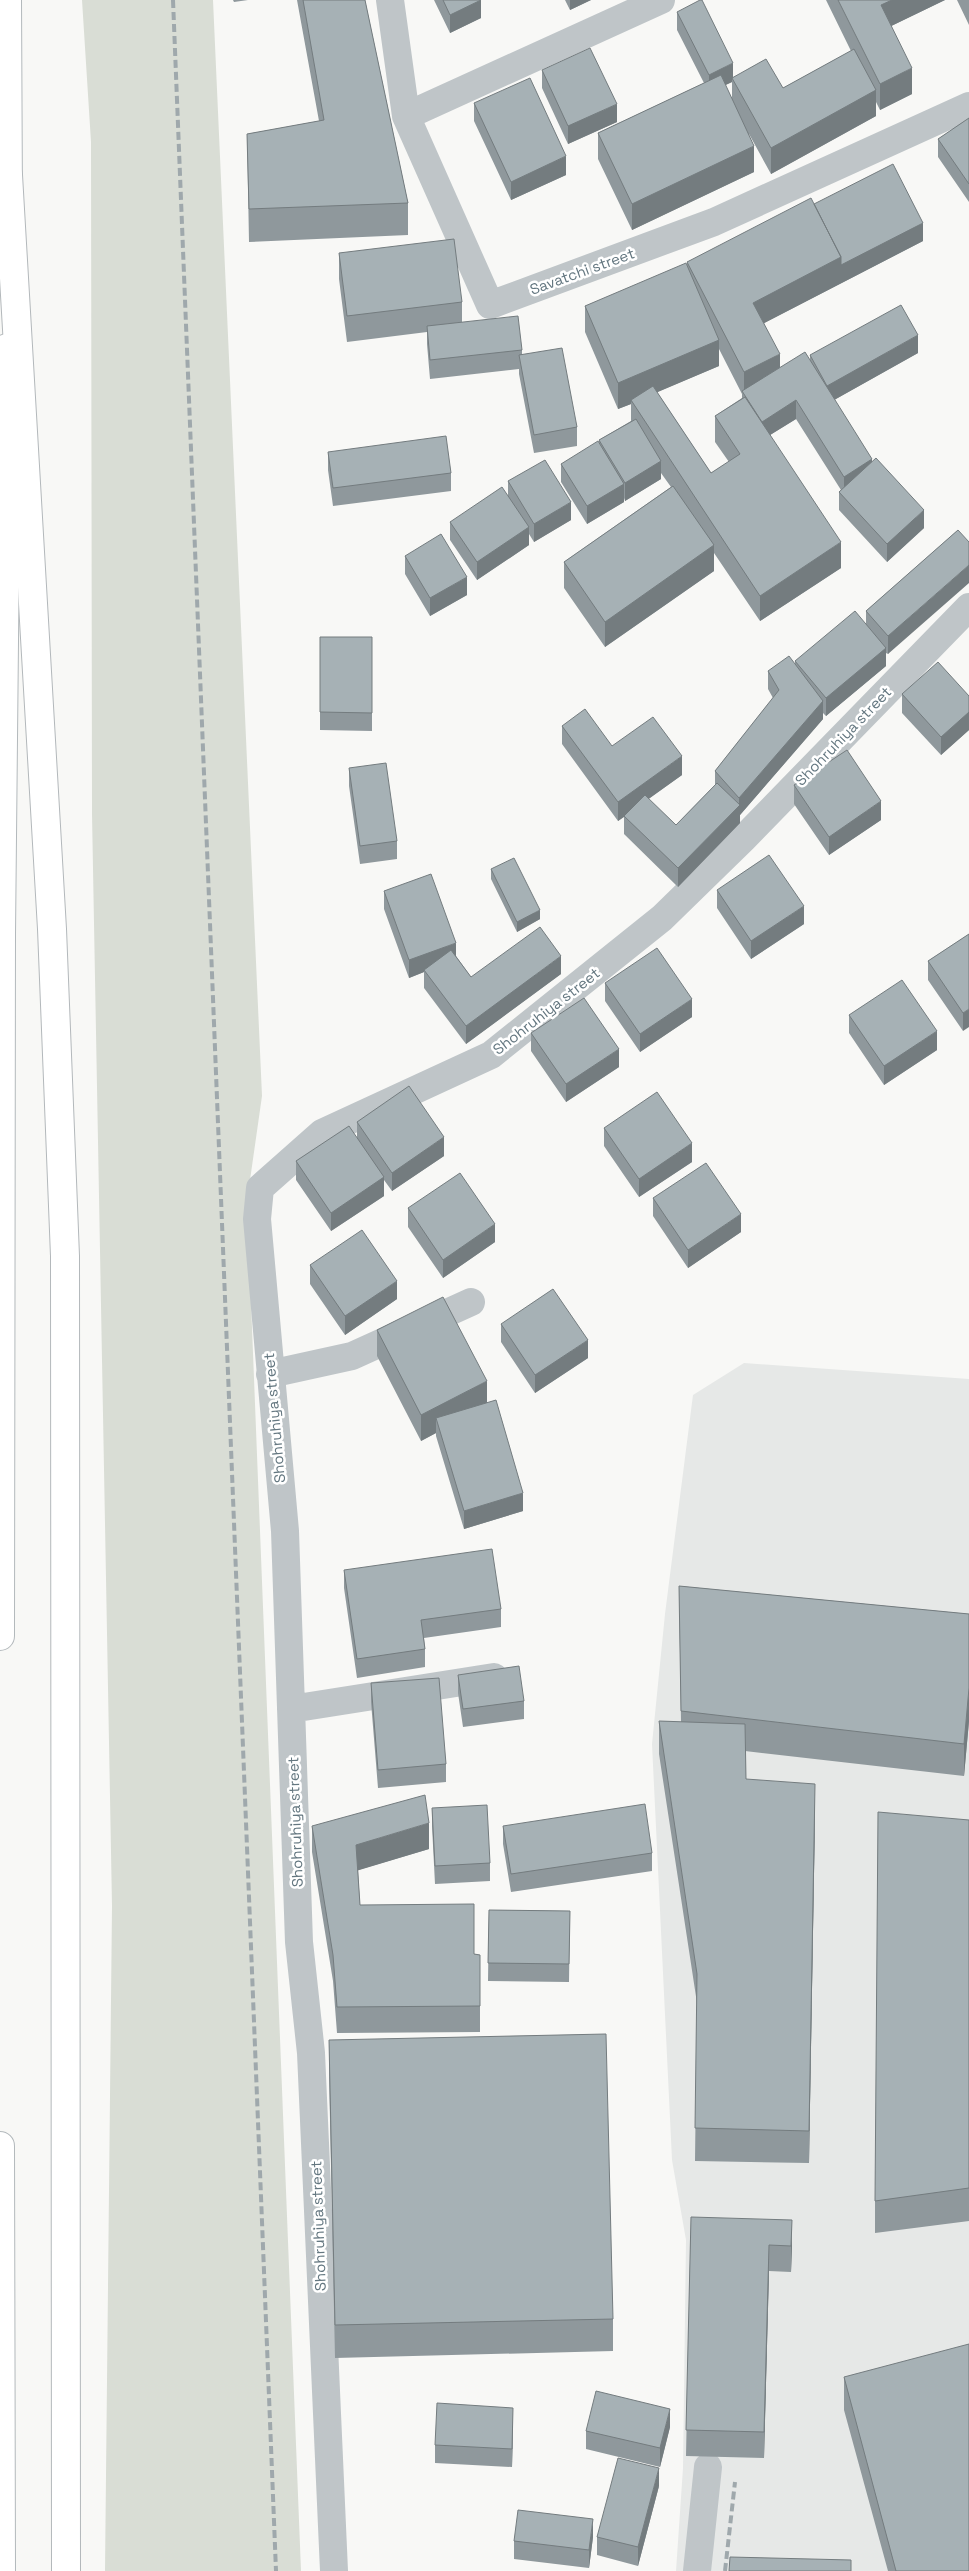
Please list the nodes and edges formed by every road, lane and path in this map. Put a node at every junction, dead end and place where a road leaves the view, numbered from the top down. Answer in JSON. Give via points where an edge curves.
{"nodes":[{"id":1,"x":7,"y":0,"type":"edge"},
{"id":2,"x":390,"y":0,"type":"edge"},
{"id":3,"x":661,"y":0,"type":"edge"},
{"id":4,"x":969,"y":106,"type":"edge"},
{"id":5,"x":406,"y":116,"type":"junction"},
{"id":6,"x":8,"y":175,"type":"junction"},
{"id":7,"x":969,"y":607,"type":"edge"},
{"id":8,"x":472,"y":1302,"type":"dead end"},
{"id":9,"x":270,"y":1374,"type":"junction"},
{"id":10,"x":0,"y":1636,"type":"edge"},
{"id":11,"x":506,"y":1675,"type":"edge"},
{"id":12,"x":291,"y":1709,"type":"junction"},
{"id":13,"x":311,"y":2053,"type":"junction"},
{"id":14,"x":340,"y":2053,"type":"edge"},
{"id":15,"x":0,"y":2146,"type":"edge"},
{"id":16,"x":708,"y":2467,"type":"dead end"},
{"id":17,"x":0,"y":2571,"type":"edge"},
{"id":18,"x":66,"y":2571,"type":"edge"},
{"id":19,"x":334,"y":2571,"type":"edge"},
{"id":20,"x":697,"y":2571,"type":"edge"}],
"edges":[{"from":1,"to":6,"type":"main road"},
{"from":2,"to":5,"type":"street","name":"Savatchi street"},
{"from":3,"to":5,"type":"street"},
{"from":4,"to":5,"type":"street","name":"Savatchi street","via":[[714,222],[490,305]]},
{"from":6,"to":10,"type":"main road","via":[[1,945]]},
{"from":6,"to":18,"type":"main road","via":[[52,929],[65,1256]]},
{"from":7,"to":9,"type":"street","name":"Shohruhiya street","via":[[662,918],[491,1055],[322,1133],[260,1188],[257,1219]]},
{"from":8,"to":9,"type":"street","via":[[352,1356]]},
{"from":9,"to":12,"type":"street","name":"Shohruhiya street","via":[[285,1531]]},
{"from":11,"to":12,"type":"street"},
{"from":12,"to":13,"type":"street","name":"Shohruhiya street","via":[[299,1942]]},
{"from":13,"to":14,"type":"street"},
{"from":13,"to":19,"type":"street","name":"Shohruhiya street"},
{"from":15,"to":17,"type":"main road"},
{"from":16,"to":20,"type":"street"}]}
